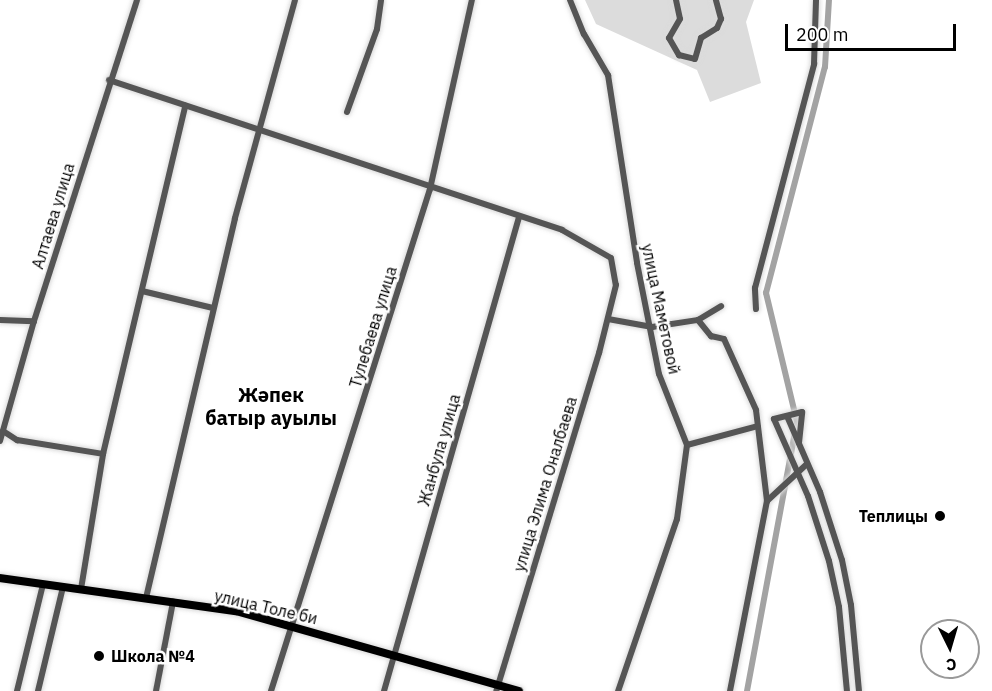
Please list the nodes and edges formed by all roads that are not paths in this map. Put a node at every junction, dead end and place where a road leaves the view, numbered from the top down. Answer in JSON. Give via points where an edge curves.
{"nodes":[{"id":1,"x":137,"y":0,"type":"edge"},
{"id":2,"x":295,"y":0,"type":"edge"},
{"id":3,"x":381,"y":0,"type":"edge"},
{"id":4,"x":472,"y":0,"type":"edge"},
{"id":5,"x":570,"y":0,"type":"edge"},
{"id":6,"x":676,"y":0,"type":"edge"},
{"id":7,"x":716,"y":0,"type":"edge"},
{"id":8,"x":816,"y":0,"type":"edge"},
{"id":9,"x":110,"y":80,"type":"junction"},
{"id":10,"x":185,"y":106,"type":"junction"},
{"id":11,"x":348,"y":112,"type":"dead end"},
{"id":12,"x":260,"y":130,"type":"junction"},
{"id":13,"x":430,"y":189,"type":"junction"},
{"id":14,"x":519,"y":217,"type":"junction"},
{"id":15,"x":142,"y":291,"type":"junction"},
{"id":16,"x":721,"y":306,"type":"dead end"},
{"id":17,"x":213,"y":308,"type":"junction"},
{"id":18,"x":756,"y":309,"type":"dead end"},
{"id":19,"x":608,"y":319,"type":"junction"},
{"id":20,"x":0,"y":320,"type":"edge"},
{"id":21,"x":698,"y":320,"type":"junction"},
{"id":22,"x":34,"y":321,"type":"junction"},
{"id":23,"x":652,"y":327,"type":"junction"},
{"id":24,"x":787,"y":416,"type":"junction"},
{"id":25,"x":758,"y":426,"type":"junction"},
{"id":26,"x":3,"y":431,"type":"junction"},
{"id":27,"x":0,"y":441,"type":"edge"},
{"id":28,"x":799,"y":443,"type":"junction"},
{"id":29,"x":687,"y":445,"type":"junction"},
{"id":30,"x":103,"y":454,"type":"junction"},
{"id":31,"x":807,"y":464,"type":"junction"},
{"id":32,"x":799,"y":474,"type":"junction"},
{"id":33,"x":767,"y":501,"type":"junction"},
{"id":34,"x":828,"y":516,"type":"junction"},
{"id":35,"x":815,"y":521,"type":"junction"},
{"id":36,"x":0,"y":578,"type":"edge"},
{"id":37,"x":43,"y":584,"type":"junction"},
{"id":38,"x":63,"y":587,"type":"junction"},
{"id":39,"x":81,"y":589,"type":"junction"},
{"id":40,"x":146,"y":598,"type":"junction"},
{"id":41,"x":173,"y":602,"type":"junction"},
{"id":42,"x":294,"y":626,"type":"junction"},
{"id":43,"x":395,"y":654,"type":"junction"},
{"id":44,"x":497,"y":688,"type":"edge"},
{"id":45,"x":17,"y":691,"type":"edge"},
{"id":46,"x":38,"y":691,"type":"edge"},
{"id":47,"x":156,"y":691,"type":"edge"},
{"id":48,"x":271,"y":691,"type":"edge"},
{"id":49,"x":384,"y":691,"type":"edge"},
{"id":50,"x":519,"y":691,"type":"edge"},
{"id":51,"x":618,"y":691,"type":"edge"},
{"id":52,"x":730,"y":691,"type":"edge"},
{"id":53,"x":847,"y":691,"type":"edge"},
{"id":54,"x":859,"y":691,"type":"edge"}],
"edges":[{"from":1,"to":9,"type":"street","name":"Алтаева улица"},
{"from":2,"to":12,"type":"street"},
{"from":3,"to":11,"type":"street","via":[[377,29]]},
{"from":4,"to":13,"type":"street","name":"Тулебаева улица"},
{"from":5,"to":23,"type":"street","name":"улица Маметовой","via":[[608,75],[636,263]]},
{"from":6,"to":7,"type":"street","via":[[680,19],[669,38],[679,55],[695,59],[701,38],[717,28],[722,19]]},
{"from":8,"to":18,"type":"street","via":[[814,64],[755,288]]},
{"from":9,"to":10,"type":"street"},
{"from":9,"to":22,"type":"street","name":"Алтаева улица"},
{"from":10,"to":12,"type":"street"},
{"from":10,"to":15,"type":"street"},
{"from":12,"to":13,"type":"street"},
{"from":12,"to":17,"type":"street"},
{"from":13,"to":14,"type":"street"},
{"from":13,"to":42,"type":"street","name":"Тулебаева улица"},
{"from":14,"to":19,"type":"street","name":"улица Элима Оналбаева","via":[[562,230],[611,258],[616,285]]},
{"from":14,"to":43,"type":"street","name":"Жанбула улица"},
{"from":15,"to":17,"type":"street"},
{"from":15,"to":30,"type":"street"},
{"from":16,"to":21,"type":"street"},
{"from":17,"to":40,"type":"street"},
{"from":19,"to":23,"type":"street"},
{"from":19,"to":44,"type":"street","name":"улица Элима Оналбаева"},
{"from":20,"to":22,"type":"street"},
{"from":21,"to":23,"type":"street"},
{"from":21,"to":25,"type":"street","via":[[711,336],[724,339],[752,402]]},
{"from":22,"to":26,"type":"street","name":"Алтаева улица"},
{"from":23,"to":29,"type":"street","name":"улица Маметовой","via":[[659,374]]},
{"from":24,"to":28,"type":"street"},
{"from":24,"to":28,"type":"street","via":[[802,412]]},
{"from":24,"to":32,"type":"street","via":[[774,419]]},
{"from":25,"to":29,"type":"street"},
{"from":25,"to":33,"type":"street"},
{"from":26,"to":27,"type":"street","name":"Алтаева улица"},
{"from":26,"to":30,"type":"street","via":[[17,440]]},
{"from":28,"to":31,"type":"street"},
{"from":29,"to":51,"type":"street","name":"улица Маметовой","via":[[677,519]]},
{"from":30,"to":39,"type":"street"},
{"from":31,"to":32,"type":"street"},
{"from":31,"to":34,"type":"street"},
{"from":32,"to":33,"type":"street"},
{"from":32,"to":35,"type":"street"},
{"from":33,"to":52,"type":"street"},
{"from":34,"to":35,"type":"street"},
{"from":34,"to":54,"type":"street","via":[[851,605]]},
{"from":35,"to":53,"type":"street","via":[[839,607]]},
{"from":36,"to":37,"type":"main road","name":"улица Толе би"},
{"from":37,"to":38,"type":"main road","name":"улица Толе би"},
{"from":37,"to":45,"type":"street"},
{"from":38,"to":39,"type":"main road","name":"улица Толе би"},
{"from":38,"to":46,"type":"street"},
{"from":39,"to":40,"type":"main road","name":"улица Толе би"},
{"from":40,"to":41,"type":"main road","name":"улица Толе би"},
{"from":41,"to":42,"type":"main road","name":"улица Толе би","via":[[236,610]]},
{"from":41,"to":47,"type":"street"},
{"from":42,"to":43,"type":"main road","name":"улица Толе би"},
{"from":42,"to":48,"type":"street","name":"Тулебаева улица"},
{"from":43,"to":44,"type":"main road","name":"улица Толе би"},
{"from":43,"to":49,"type":"street","name":"Жанбула улица"},
{"from":44,"to":50,"type":"main road","name":"улица Толе би"}]}
